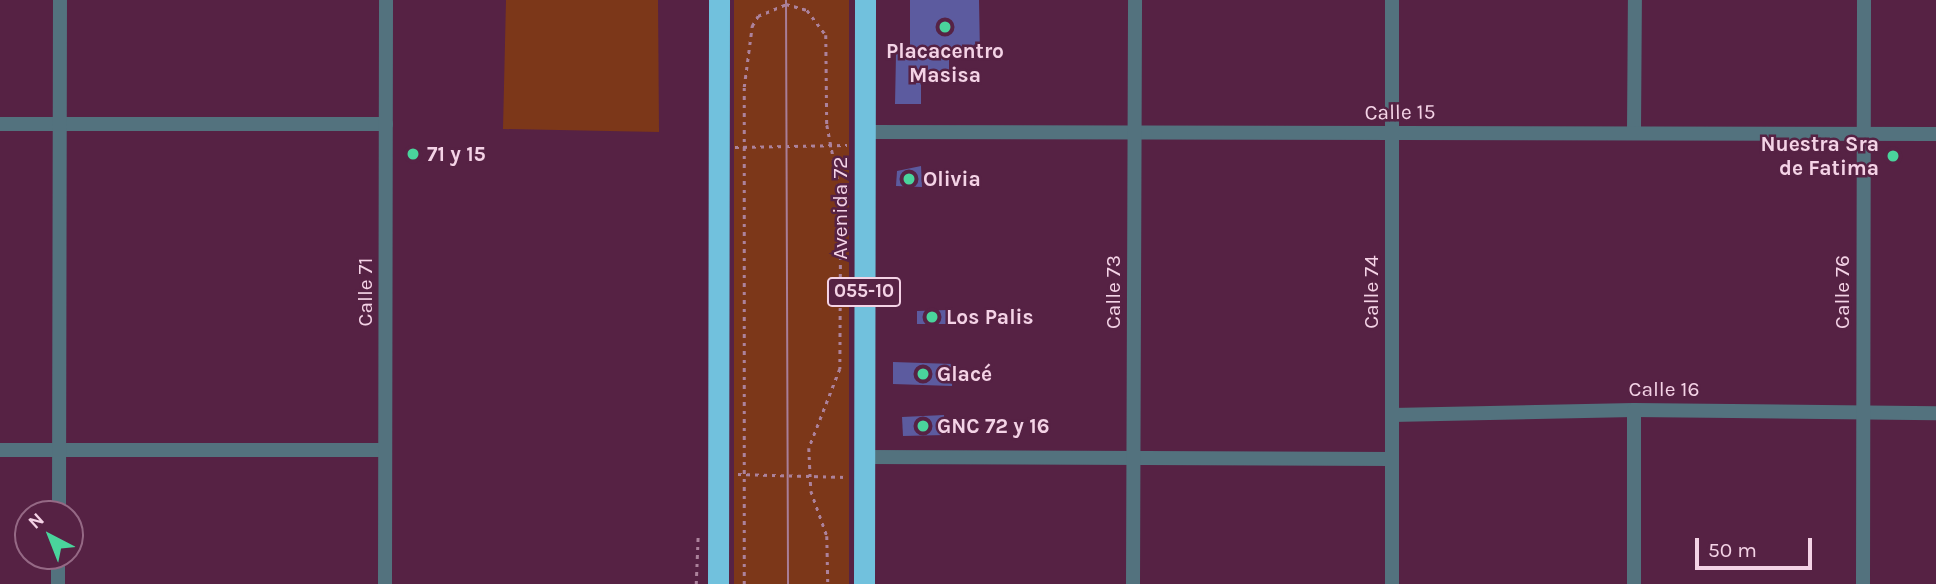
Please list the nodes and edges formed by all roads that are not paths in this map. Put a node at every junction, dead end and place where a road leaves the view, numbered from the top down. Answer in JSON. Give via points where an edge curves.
{"nodes":[{"id":1,"x":60,"y":0,"type":"edge"},
{"id":2,"x":386,"y":0,"type":"edge"},
{"id":3,"x":719,"y":0,"type":"edge"},
{"id":4,"x":865,"y":0,"type":"edge"},
{"id":5,"x":1135,"y":0,"type":"edge"},
{"id":6,"x":1392,"y":0,"type":"edge"},
{"id":7,"x":1634,"y":0,"type":"edge"},
{"id":8,"x":1864,"y":0,"type":"edge"},
{"id":9,"x":0,"y":124,"type":"edge"},
{"id":10,"x":60,"y":124,"type":"junction"},
{"id":11,"x":386,"y":124,"type":"junction"},
{"id":12,"x":1634,"y":130,"type":"junction"},
{"id":13,"x":1392,"y":133,"type":"junction"},
{"id":14,"x":1864,"y":133,"type":"junction"},
{"id":15,"x":1936,"y":134,"type":"edge"},
{"id":16,"x":1136,"y":135,"type":"junction"},
{"id":17,"x":865,"y":138,"type":"junction"},
{"id":18,"x":1634,"y":410,"type":"junction"},
{"id":19,"x":1863,"y":410,"type":"junction"},
{"id":20,"x":1936,"y":413,"type":"edge"},
{"id":21,"x":1392,"y":415,"type":"junction"},
{"id":22,"x":0,"y":450,"type":"edge"},
{"id":23,"x":59,"y":450,"type":"junction"},
{"id":24,"x":385,"y":450,"type":"junction"},
{"id":25,"x":1133,"y":457,"type":"junction"},
{"id":26,"x":1392,"y":459,"type":"junction"},
{"id":27,"x":864,"y":467,"type":"junction"},
{"id":28,"x":58,"y":500,"type":"edge"},
{"id":29,"x":385,"y":584,"type":"edge"},
{"id":30,"x":718,"y":584,"type":"edge"},
{"id":31,"x":864,"y":584,"type":"edge"},
{"id":32,"x":1133,"y":584,"type":"edge"},
{"id":33,"x":1392,"y":584,"type":"edge"},
{"id":34,"x":1634,"y":584,"type":"edge"},
{"id":35,"x":1863,"y":584,"type":"edge"}],
"edges":[{"from":1,"to":10,"type":"street"},
{"from":2,"to":11,"type":"street","name":"Calle 71"},
{"from":3,"to":30,"type":"highway"},
{"from":4,"to":17,"type":"highway","name":"Avenida 72","number":"055-10"},
{"from":5,"to":16,"type":"street","name":"Calle 73"},
{"from":6,"to":13,"type":"street","name":"Calle 74"},
{"from":7,"to":12,"type":"street"},
{"from":8,"to":14,"type":"street","name":"Calle 76"},
{"from":9,"to":10,"type":"street"},
{"from":10,"to":11,"type":"street"},
{"from":10,"to":23,"type":"street"},
{"from":11,"to":24,"type":"street","name":"Calle 71"},
{"from":12,"to":13,"type":"street","name":"Calle 15"},
{"from":12,"to":14,"type":"street","name":"Calle 15"},
{"from":13,"to":16,"type":"street","name":"Calle 15"},
{"from":13,"to":21,"type":"street","name":"Calle 74"},
{"from":14,"to":15,"type":"street","name":"Calle 15"},
{"from":14,"to":19,"type":"street","name":"Calle 76"},
{"from":16,"to":17,"type":"street","name":"Calle 15"},
{"from":16,"to":25,"type":"street","name":"Calle 73"},
{"from":17,"to":27,"type":"highway","name":"Avenida 72","number":"055-10"},
{"from":18,"to":19,"type":"street","name":"Calle 16"},
{"from":18,"to":21,"type":"street","name":"Calle 16"},
{"from":18,"to":34,"type":"street"},
{"from":19,"to":20,"type":"street","name":"Calle 16"},
{"from":19,"to":35,"type":"street","name":"Calle 76"},
{"from":21,"to":26,"type":"street","name":"Calle 74"},
{"from":22,"to":23,"type":"street"},
{"from":23,"to":24,"type":"street"},
{"from":23,"to":28,"type":"street"},
{"from":24,"to":29,"type":"street","name":"Calle 71"},
{"from":25,"to":26,"type":"street"},
{"from":25,"to":27,"type":"street"},
{"from":25,"to":32,"type":"street","name":"Calle 73"},
{"from":26,"to":33,"type":"street","name":"Calle 74"},
{"from":27,"to":31,"type":"highway","name":"Avenida 72","number":"055-10"}]}
